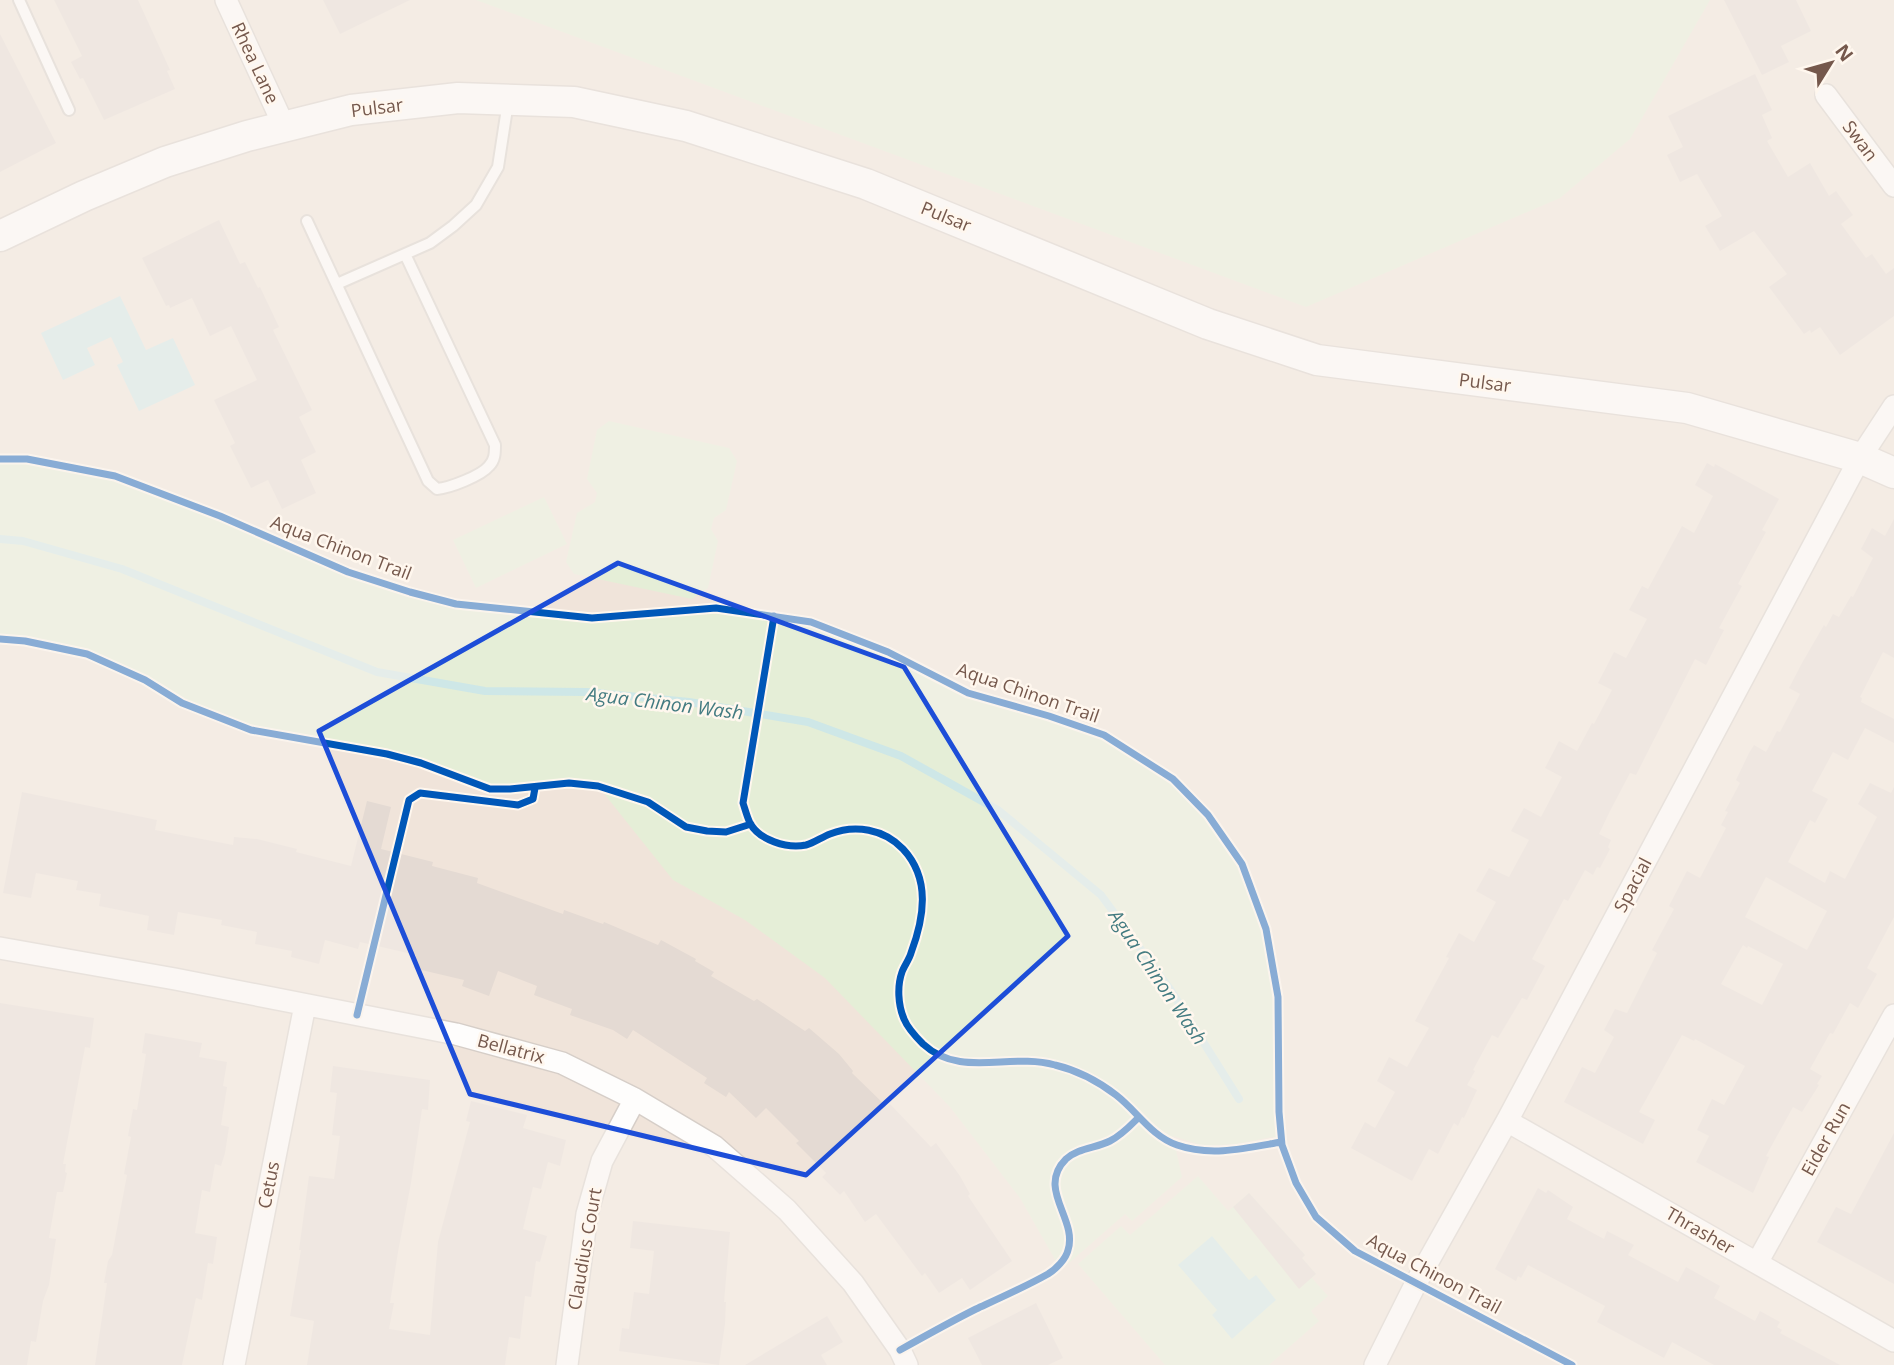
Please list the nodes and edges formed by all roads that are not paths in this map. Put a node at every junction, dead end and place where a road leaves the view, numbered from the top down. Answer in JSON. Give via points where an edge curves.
{"nodes":[{"id":1,"x":19,"y":0,"type":"edge"},
{"id":2,"x":226,"y":0,"type":"edge"},
{"id":3,"x":1826,"y":95,"type":"dead end"},
{"id":4,"x":508,"y":100,"type":"junction"},
{"id":5,"x":69,"y":110,"type":"dead end"},
{"id":6,"x":284,"y":127,"type":"junction"},
{"id":7,"x":1894,"y":186,"type":"edge"},
{"id":8,"x":307,"y":221,"type":"dead end"},
{"id":9,"x":0,"y":236,"type":"edge"},
{"id":10,"x":405,"y":254,"type":"junction"},
{"id":11,"x":337,"y":284,"type":"junction"},
{"id":12,"x":1894,"y":406,"type":"edge"},
{"id":13,"x":1860,"y":458,"type":"junction"},
{"id":14,"x":1894,"y":473,"type":"edge"},
{"id":15,"x":0,"y":948,"type":"edge"},
{"id":16,"x":305,"y":1004,"type":"junction"},
{"id":17,"x":1894,"y":1015,"type":"edge"},
{"id":18,"x":635,"y":1099,"type":"junction"},
{"id":19,"x":1507,"y":1121,"type":"junction"},
{"id":20,"x":1757,"y":1263,"type":"junction"},
{"id":21,"x":1894,"y":1341,"type":"edge"},
{"id":22,"x":234,"y":1365,"type":"edge"},
{"id":23,"x":567,"y":1365,"type":"edge"},
{"id":24,"x":907,"y":1365,"type":"edge"},
{"id":25,"x":1375,"y":1365,"type":"edge"}],
"edges":[{"from":1,"to":5,"type":"lane"},
{"from":2,"to":6,"type":"street","name":"Rhea Lane"},
{"from":3,"to":7,"type":"street","name":"Swan"},
{"from":4,"to":6,"type":"street","name":"Pulsar","via":[[458,98],[351,110]]},
{"from":4,"to":10,"type":"lane","via":[[498,167],[475,205],[430,243]]},
{"from":4,"to":13,"type":"street","name":"Pulsar","via":[[574,102],[711,134],[866,184],[1208,324],[1317,360],[1687,408]]},
{"from":6,"to":9,"type":"street","name":"Pulsar","via":[[165,162]]},
{"from":8,"to":11,"type":"lane"},
{"from":10,"to":11,"type":"lane"},
{"from":10,"to":11,"type":"lane","via":[[495,445],[489,468],[448,488],[437,489],[428,481]]},
{"from":12,"to":13,"type":"street","name":"Spacial"},
{"from":13,"to":14,"type":"street","name":"Pulsar"},
{"from":13,"to":19,"type":"street","name":"Spacial"},
{"from":15,"to":16,"type":"street","name":"Bellatrix"},
{"from":16,"to":18,"type":"street","name":"Bellatrix","via":[[456,1034],[562,1063]]},
{"from":16,"to":22,"type":"street","name":"Cetus"},
{"from":17,"to":20,"type":"street","name":"Eider Run"},
{"from":18,"to":23,"type":"street","name":"Claudius Court","via":[[603,1161],[587,1214]]},
{"from":18,"to":24,"type":"street","name":"Bellatrix","via":[[714,1146],[787,1210],[853,1283]]},
{"from":19,"to":20,"type":"street","name":"Thrasher"},
{"from":19,"to":25,"type":"street","name":"Spacial"},
{"from":20,"to":21,"type":"street","name":"Thrasher"}]}
